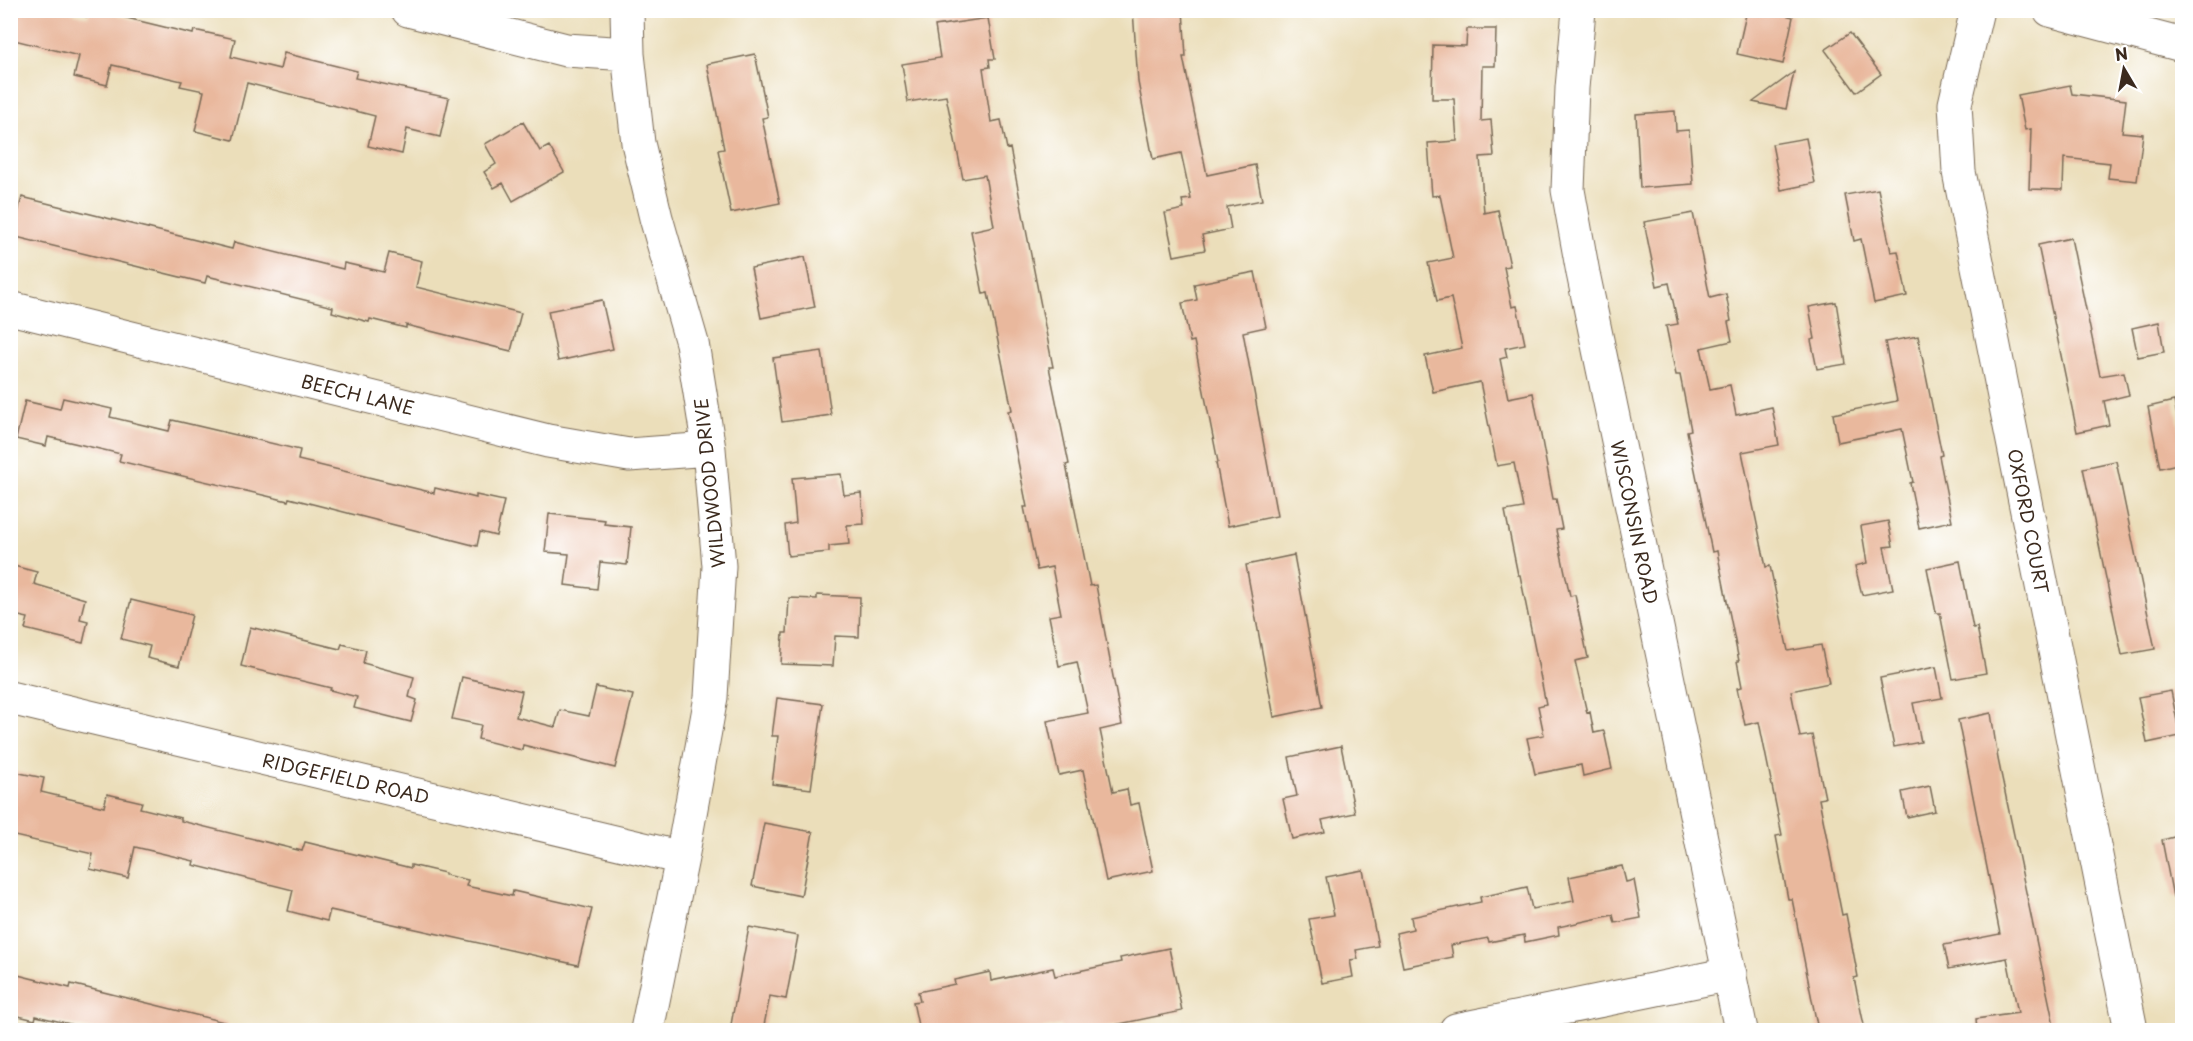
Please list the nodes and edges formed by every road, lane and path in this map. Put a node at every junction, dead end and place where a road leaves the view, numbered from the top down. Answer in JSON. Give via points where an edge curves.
{"nodes":[{"id":1,"x":408,"y":10,"type":"edge"},
{"id":2,"x":627,"y":10,"type":"edge"},
{"id":3,"x":1579,"y":10,"type":"edge"},
{"id":4,"x":1977,"y":10,"type":"edge"},
{"id":5,"x":2050,"y":10,"type":"edge"},
{"id":6,"x":2182,"y":45,"type":"edge"},
{"id":7,"x":628,"y":54,"type":"junction"},
{"id":8,"x":10,"y":308,"type":"edge"},
{"id":9,"x":709,"y":449,"type":"junction"},
{"id":10,"x":10,"y":698,"type":"edge"},
{"id":11,"x":682,"y":858,"type":"junction"},
{"id":12,"x":1730,"y":974,"type":"junction"},
{"id":13,"x":647,"y":1030,"type":"edge"},
{"id":14,"x":1456,"y":1030,"type":"edge"},
{"id":15,"x":1741,"y":1030,"type":"edge"},
{"id":16,"x":2131,"y":1030,"type":"edge"}],
"edges":[{"from":1,"to":7,"type":"street","via":[[566,50]]},
{"from":2,"to":7,"type":"street","name":"WILDWOOD DRIVE"},
{"from":3,"to":12,"type":"street","name":"WISCONSIN ROAD","via":[[1568,190]]},
{"from":4,"to":16,"type":"street","name":"OXFORD COURT","via":[[1955,104],[1959,172]]},
{"from":5,"to":6,"type":"street"},
{"from":7,"to":9,"type":"street","name":"WILDWOOD DRIVE","via":[[638,143],[692,343]]},
{"from":8,"to":9,"type":"street","name":"BEECH LANE","via":[[548,441],[629,455]]},
{"from":9,"to":11,"type":"street","name":"WILDWOOD DRIVE","via":[[719,566],[711,698]]},
{"from":10,"to":11,"type":"street","name":"RIDGEFIELD ROAD"},
{"from":11,"to":13,"type":"street","name":"WILDWOOD DRIVE"},
{"from":12,"to":14,"type":"street"},
{"from":12,"to":15,"type":"street","name":"WISCONSIN ROAD"}]}
